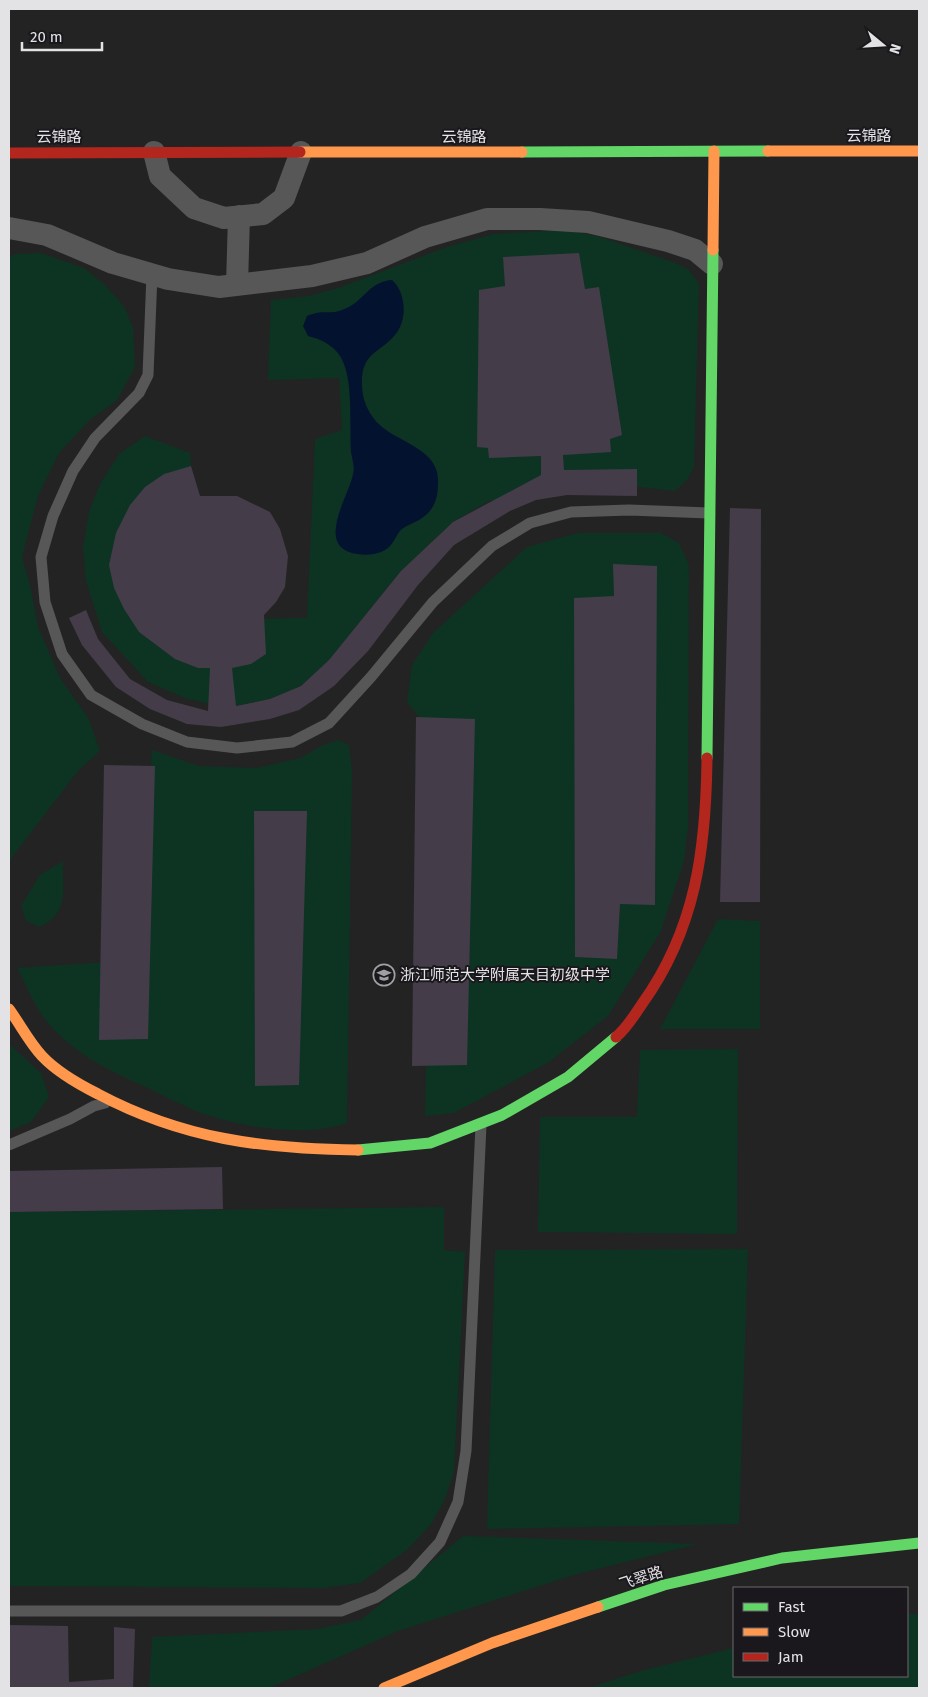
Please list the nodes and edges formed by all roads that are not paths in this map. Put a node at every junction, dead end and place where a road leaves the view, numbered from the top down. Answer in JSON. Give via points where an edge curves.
{"nodes":[{"id":1,"x":919,"y":150,"type":"edge"},
{"id":2,"x":714,"y":151,"type":"junction"},
{"id":3,"x":9,"y":152,"type":"edge"},
{"id":4,"x":154,"y":152,"type":"junction"},
{"id":5,"x":301,"y":152,"type":"junction"},
{"id":6,"x":239,"y":216,"type":"junction"},
{"id":7,"x":713,"y":223,"type":"junction"},
{"id":8,"x":9,"y":228,"type":"edge"},
{"id":9,"x":668,"y":241,"type":"junction"},
{"id":10,"x":712,"y":264,"type":"junction"},
{"id":11,"x":152,"y":274,"type":"junction"},
{"id":12,"x":237,"y":285,"type":"junction"},
{"id":13,"x":709,"y":513,"type":"junction"},
{"id":14,"x":9,"y":1009,"type":"edge"},
{"id":15,"x":112,"y":1102,"type":"junction"},
{"id":16,"x":481,"y":1123,"type":"junction"},
{"id":17,"x":9,"y":1145,"type":"edge"},
{"id":18,"x":919,"y":1543,"type":"edge"},
{"id":19,"x":9,"y":1611,"type":"edge"},
{"id":20,"x":384,"y":1688,"type":"edge"}],
"edges":[{"from":1,"to":2,"type":"street","name":"云锦路"},
{"from":2,"to":5,"type":"street","name":"云锦路"},
{"from":2,"to":7,"type":"street"},
{"from":3,"to":4,"type":"street","name":"云锦路"},
{"from":4,"to":5,"type":"street","name":"云锦路"},
{"from":4,"to":6,"type":"street","via":[[160,176],[194,208],[224,218]]},
{"from":5,"to":6,"type":"street","via":[[284,198],[263,214]]},
{"from":6,"to":12,"type":"street"},
{"from":7,"to":9,"type":"street","via":[[695,235]]},
{"from":7,"to":10,"type":"street"},
{"from":8,"to":11,"type":"street","via":[[47,235],[113,263]]},
{"from":9,"to":10,"type":"street","via":[[695,250]]},
{"from":9,"to":12,"type":"street","via":[[588,222],[487,220],[425,237],[367,263],[312,276]]},
{"from":10,"to":13,"type":"street"},
{"from":11,"to":12,"type":"street","via":[[214,286]]},
{"from":11,"to":13,"type":"lane","via":[[148,374],[139,393],[95,438],[73,471],[53,516],[41,556],[45,602],[62,654],[91,696],[142,724],[187,742],[237,748],[292,742],[328,723],[433,602],[492,546],[530,522],[571,512]]},
{"from":13,"to":16,"type":"street","via":[[706,812],[699,872],[684,923],[657,983],[621,1033],[568,1077],[502,1115]]},
{"from":14,"to":15,"type":"street","via":[[42,1056],[76,1083]]},
{"from":15,"to":16,"type":"street","via":[[172,1127],[218,1138],[292,1149],[366,1150],[430,1143]]},
{"from":15,"to":17,"type":"lane","via":[[94,1106]]},
{"from":16,"to":19,"type":"lane","via":[[466,1451],[458,1502],[440,1542],[411,1574],[377,1598],[341,1611]]},
{"from":18,"to":20,"type":"street","name":"飞翠路","via":[[782,1558],[664,1585],[492,1643]]}]}
